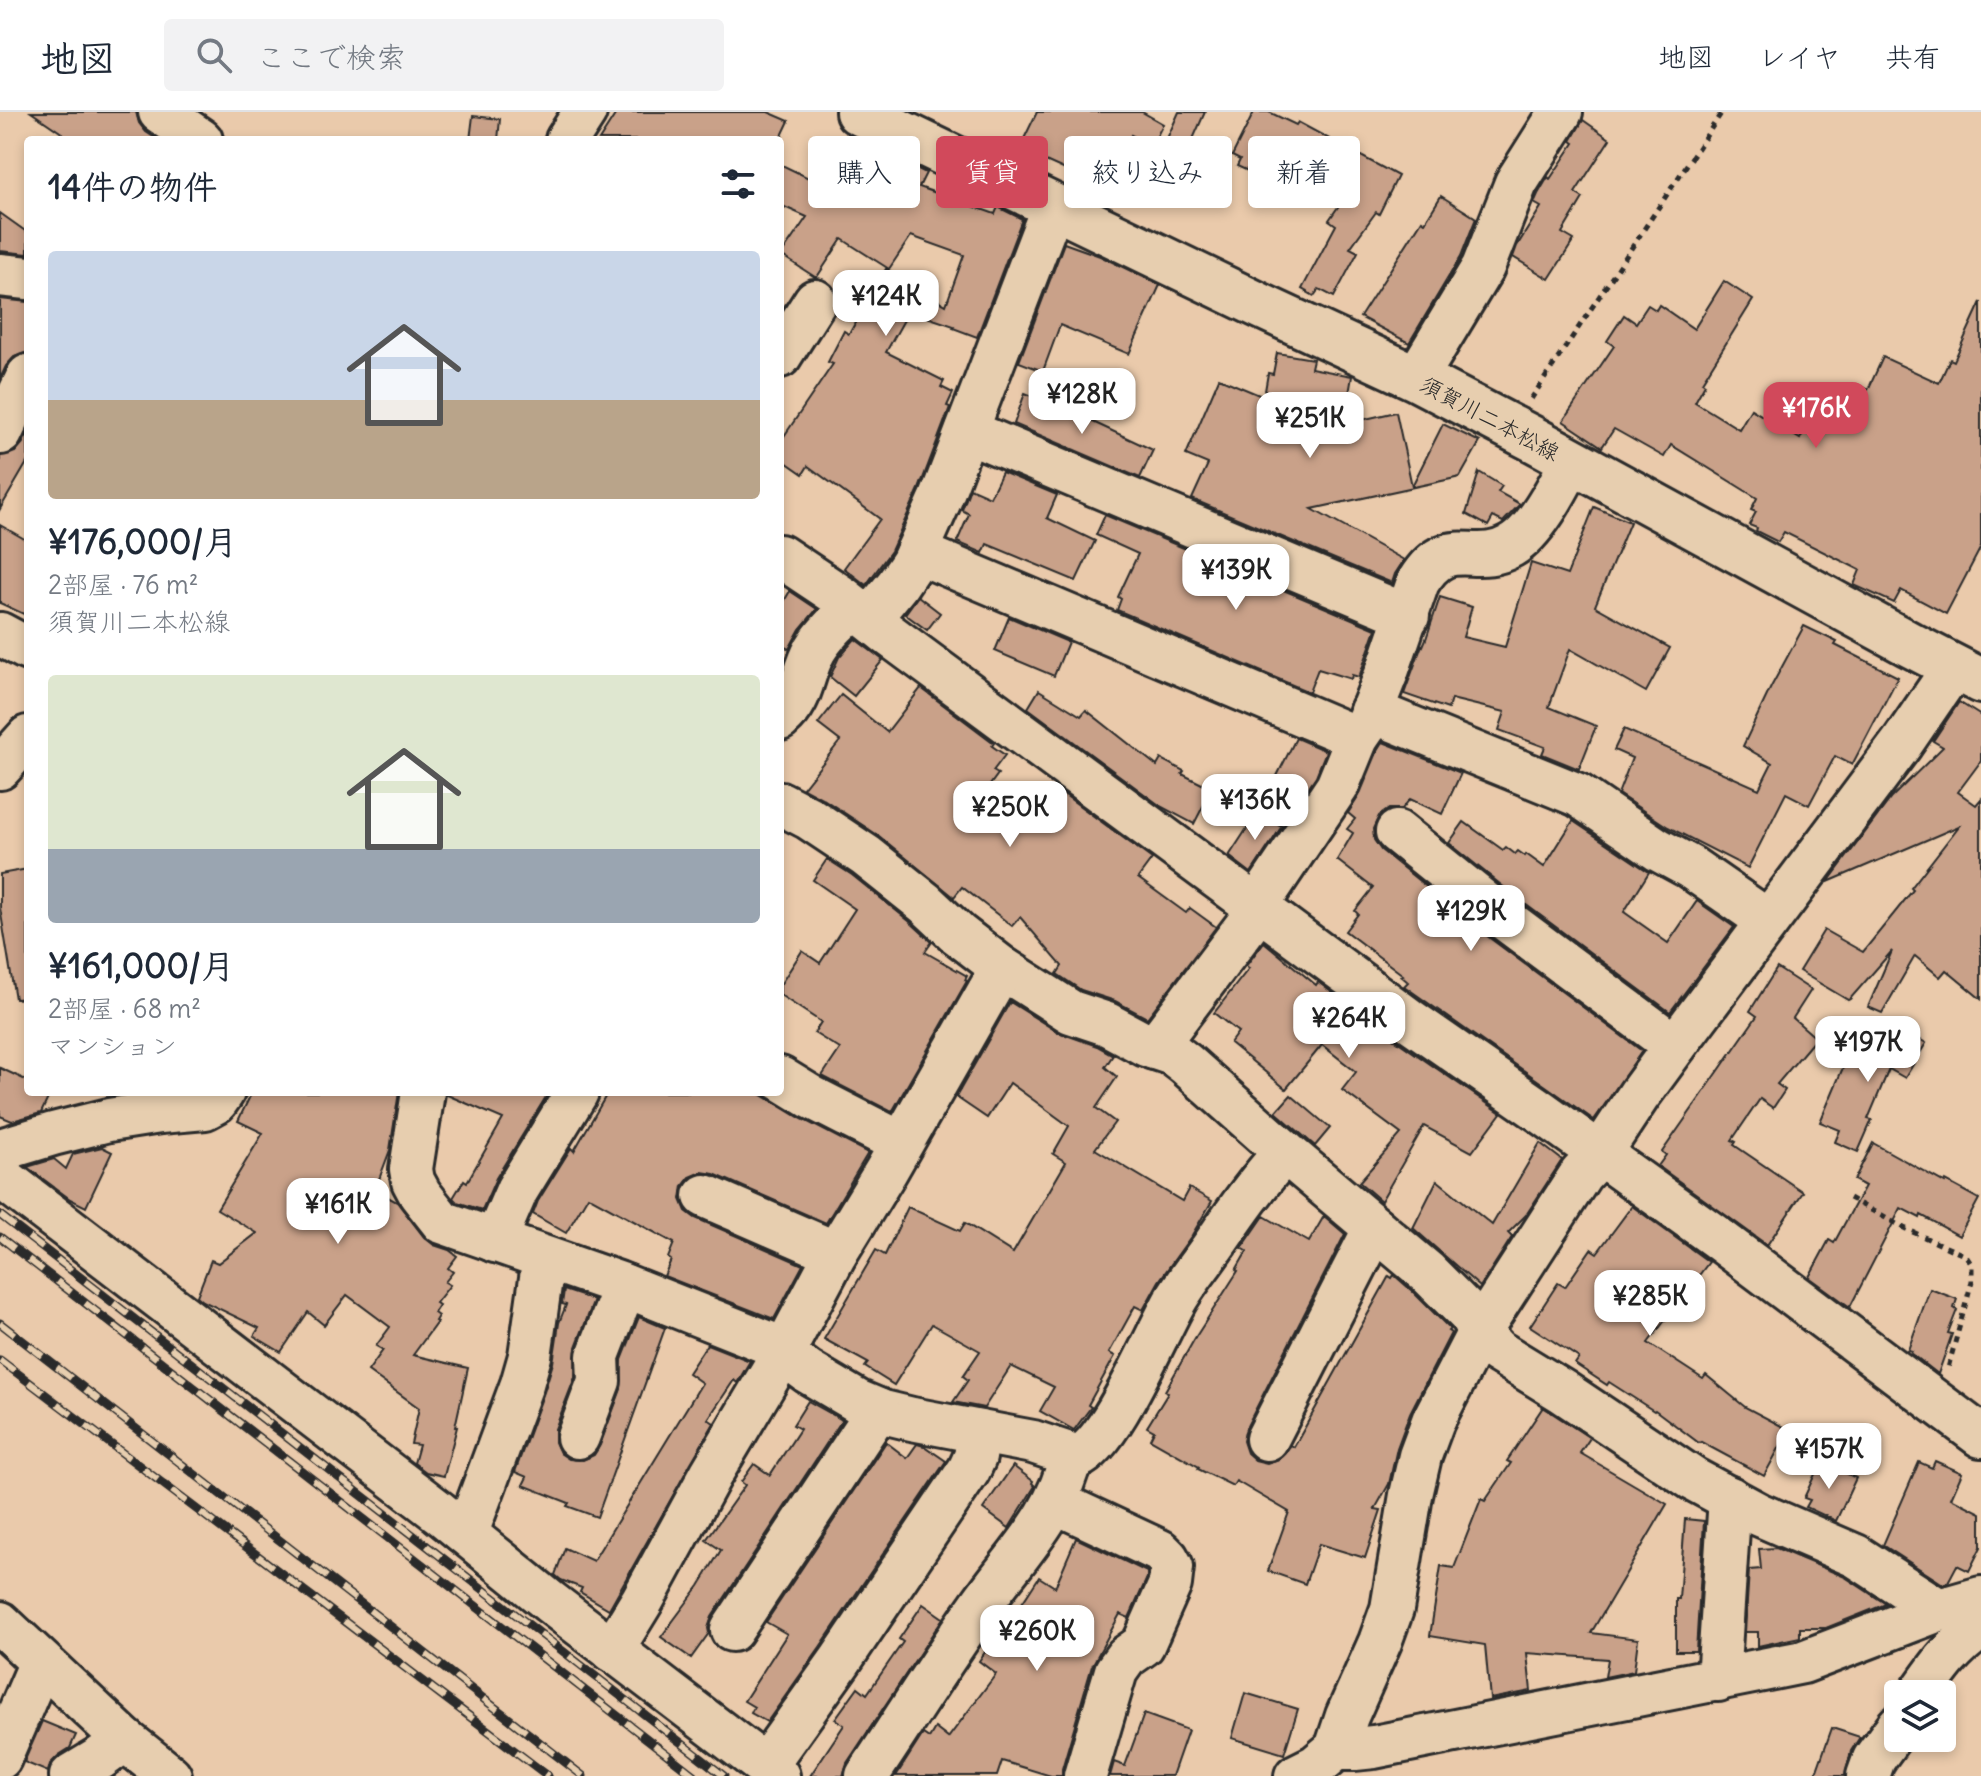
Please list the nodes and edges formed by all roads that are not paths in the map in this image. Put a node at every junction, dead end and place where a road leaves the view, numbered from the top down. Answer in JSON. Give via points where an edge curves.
{"nodes":[{"id":1,"x":160,"y":112,"type":"edge"},
{"id":2,"x":585,"y":112,"type":"edge"},
{"id":3,"x":858,"y":112,"type":"edge"},
{"id":4,"x":1561,"y":112,"type":"edge"},
{"id":5,"x":195,"y":136,"type":"edge"},
{"id":6,"x":570,"y":136,"type":"edge"},
{"id":7,"x":1053,"y":206,"type":"junction"},
{"id":8,"x":0,"y":275,"type":"edge"},
{"id":9,"x":24,"y":278,"type":"edge"},
{"id":10,"x":815,"y":301,"type":"dead end"},
{"id":11,"x":784,"y":350,"type":"edge"},
{"id":12,"x":1416,"y":378,"type":"junction"},
{"id":13,"x":24,"y":384,"type":"edge"},
{"id":14,"x":967,"y":431,"type":"junction"},
{"id":15,"x":0,"y":433,"type":"edge"},
{"id":16,"x":24,"y":447,"type":"edge"},
{"id":17,"x":1572,"y":461,"type":"junction"},
{"id":18,"x":917,"y":552,"type":"junction"},
{"id":19,"x":784,"y":559,"type":"edge"},
{"id":20,"x":862,"y":613,"type":"junction"},
{"id":21,"x":1408,"y":616,"type":"junction"},
{"id":22,"x":0,"y":634,"type":"edge"},
{"id":23,"x":24,"y":647,"type":"edge"},
{"id":24,"x":1967,"y":674,"type":"edge"},
{"id":25,"x":784,"y":715,"type":"edge"},
{"id":26,"x":1364,"y":724,"type":"junction"},
{"id":27,"x":24,"y":741,"type":"edge"},
{"id":28,"x":0,"y":768,"type":"edge"},
{"id":29,"x":784,"y":805,"type":"edge"},
{"id":30,"x":1397,"y":832,"type":"dead end"},
{"id":31,"x":1257,"y":906,"type":"junction"},
{"id":32,"x":1768,"y":921,"type":"junction"},
{"id":33,"x":1002,"y":968,"type":"junction"},
{"id":34,"x":1675,"y":1046,"type":"junction"},
{"id":35,"x":1154,"y":1048,"type":"junction"},
{"id":36,"x":784,"y":1080,"type":"edge"},
{"id":37,"x":220,"y":1096,"type":"edge"},
{"id":38,"x":422,"y":1096,"type":"edge"},
{"id":39,"x":575,"y":1096,"type":"edge"},
{"id":40,"x":901,"y":1143,"type":"junction"},
{"id":41,"x":0,"y":1150,"type":"edge"},
{"id":42,"x":1285,"y":1152,"type":"junction"},
{"id":43,"x":1600,"y":1154,"type":"junction"},
{"id":44,"x":0,"y":1176,"type":"edge"},
{"id":45,"x":705,"y":1196,"type":"dead end"},
{"id":46,"x":1375,"y":1228,"type":"junction"},
{"id":47,"x":495,"y":1241,"type":"junction"},
{"id":48,"x":836,"y":1253,"type":"junction"},
{"id":49,"x":546,"y":1259,"type":"junction"},
{"id":50,"x":625,"y":1286,"type":"junction"},
{"id":51,"x":1479,"y":1332,"type":"junction"},
{"id":52,"x":783,"y":1353,"type":"junction"},
{"id":53,"x":878,"y":1410,"type":"junction"},
{"id":54,"x":979,"y":1432,"type":"junction"},
{"id":55,"x":1981,"y":1436,"type":"edge"},
{"id":56,"x":578,"y":1437,"type":"dead end"},
{"id":57,"x":1267,"y":1439,"type":"dead end"},
{"id":58,"x":1071,"y":1455,"type":"junction"},
{"id":59,"x":1730,"y":1498,"type":"junction"},
{"id":60,"x":1055,"y":1502,"type":"junction"},
{"id":61,"x":464,"y":1532,"type":"junction"},
{"id":62,"x":1981,"y":1598,"type":"edge"},
{"id":63,"x":1939,"y":1610,"type":"junction"},
{"id":64,"x":0,"y":1623,"type":"edge"},
{"id":65,"x":1981,"y":1628,"type":"edge"},
{"id":66,"x":732,"y":1630,"type":"dead end"},
{"id":67,"x":612,"y":1650,"type":"junction"},
{"id":68,"x":41,"y":1662,"type":"junction"},
{"id":69,"x":1718,"y":1680,"type":"junction"},
{"id":70,"x":1929,"y":1680,"type":"edge"},
{"id":71,"x":125,"y":1740,"type":"junction"},
{"id":72,"x":1884,"y":1745,"type":"edge"},
{"id":73,"x":1336,"y":1749,"type":"junction"},
{"id":74,"x":0,"y":1758,"type":"edge"},
{"id":75,"x":772,"y":1771,"type":"edge"},
{"id":76,"x":71,"y":1776,"type":"edge"},
{"id":77,"x":170,"y":1776,"type":"edge"},
{"id":78,"x":867,"y":1776,"type":"edge"},
{"id":79,"x":1085,"y":1776,"type":"edge"},
{"id":80,"x":1296,"y":1776,"type":"edge"},
{"id":81,"x":1868,"y":1776,"type":"edge"}],
"edges":[{"from":1,"to":5,"type":"street"},
{"from":2,"to":6,"type":"street"},
{"from":3,"to":7,"type":"main road","name":"須賀川二本松線"},
{"from":4,"to":12,"type":"street","via":[[1516,183],[1483,267]]},
{"from":7,"to":12,"type":"main road","name":"須賀川二本松線"},
{"from":7,"to":14,"type":"street"},
{"from":8,"to":9,"type":"street"},
{"from":10,"to":11,"type":"street"},
{"from":12,"to":17,"type":"main road","name":"須賀川二本松線"},
{"from":13,"to":15,"type":"street"},
{"from":14,"to":18,"type":"street"},
{"from":14,"to":21,"type":"street"},
{"from":15,"to":16,"type":"street"},
{"from":17,"to":21,"type":"street","via":[[1536,522],[1511,547],[1441,557],[1430,566],[1418,582]]},
{"from":17,"to":24,"type":"main road","name":"須賀川二本松線"},
{"from":18,"to":20,"type":"street","via":[[897,585]]},
{"from":18,"to":26,"type":"street"},
{"from":19,"to":20,"type":"street"},
{"from":20,"to":25,"type":"street","via":[[833,627],[816,648],[799,696]]},
{"from":20,"to":31,"type":"street"},
{"from":21,"to":26,"type":"street"},
{"from":22,"to":23,"type":"street"},
{"from":24,"to":32,"type":"street","via":[[1902,743]]},
{"from":26,"to":31,"type":"street","via":[[1337,787]]},
{"from":26,"to":32,"type":"street","via":[[1578,795]]},
{"from":27,"to":28,"type":"street"},
{"from":29,"to":33,"type":"street","via":[[866,856]]},
{"from":30,"to":34,"type":"street"},
{"from":31,"to":35,"type":"street"},
{"from":31,"to":43,"type":"street"},
{"from":32,"to":34,"type":"street"},
{"from":33,"to":35,"type":"street","via":[[1071,1012]]},
{"from":33,"to":40,"type":"street"},
{"from":34,"to":43,"type":"street"},
{"from":35,"to":42,"type":"street","via":[[1186,1064]]},
{"from":36,"to":40,"type":"street"},
{"from":37,"to":41,"type":"street","via":[[205,1108],[109,1120]]},
{"from":38,"to":47,"type":"street","via":[[413,1181],[442,1222]]},
{"from":39,"to":47,"type":"street","via":[[517,1190]]},
{"from":40,"to":48,"type":"street"},
{"from":42,"to":46,"type":"street"},
{"from":42,"to":58,"type":"street","via":[[1261,1177],[1175,1301],[1106,1430],[1087,1453]]},
{"from":43,"to":51,"type":"street","via":[[1581,1174]]},
{"from":43,"to":55,"type":"street"},
{"from":44,"to":61,"type":"street"},
{"from":45,"to":48,"type":"street"},
{"from":46,"to":51,"type":"street","via":[[1470,1315]]},
{"from":46,"to":57,"type":"street"},
{"from":47,"to":49,"type":"street"},
{"from":48,"to":52,"type":"street"},
{"from":49,"to":50,"type":"street"},
{"from":49,"to":61,"type":"street","via":[[522,1384]]},
{"from":50,"to":52,"type":"street"},
{"from":50,"to":56,"type":"street","via":[[598,1356],[599,1381]]},
{"from":51,"to":59,"type":"street","via":[[1497,1351]]},
{"from":51,"to":73,"type":"street","via":[[1420,1456],[1392,1609]]},
{"from":52,"to":53,"type":"street"},
{"from":52,"to":67,"type":"street"},
{"from":53,"to":54,"type":"street"},
{"from":53,"to":66,"type":"street"},
{"from":54,"to":58,"type":"street"},
{"from":54,"to":75,"type":"street","via":[[969,1470]]},
{"from":58,"to":60,"type":"street"},
{"from":59,"to":63,"type":"street","via":[[1856,1556]]},
{"from":59,"to":69,"type":"street"},
{"from":60,"to":78,"type":"street"},
{"from":60,"to":79,"type":"street","via":[[1160,1551],[1172,1567],[1170,1584],[1143,1645],[1116,1671]]},
{"from":61,"to":67,"type":"street"},
{"from":62,"to":63,"type":"street"},
{"from":63,"to":69,"type":"street","via":[[1803,1662]]},
{"from":64,"to":68,"type":"street"},
{"from":65,"to":70,"type":"street","via":[[1956,1646]]},
{"from":67,"to":75,"type":"street"},
{"from":68,"to":71,"type":"street"},
{"from":68,"to":74,"type":"street"},
{"from":69,"to":73,"type":"street","via":[[1374,1747]]},
{"from":71,"to":76,"type":"street"},
{"from":71,"to":77,"type":"street"},
{"from":72,"to":81,"type":"street"},
{"from":73,"to":80,"type":"street"}]}
